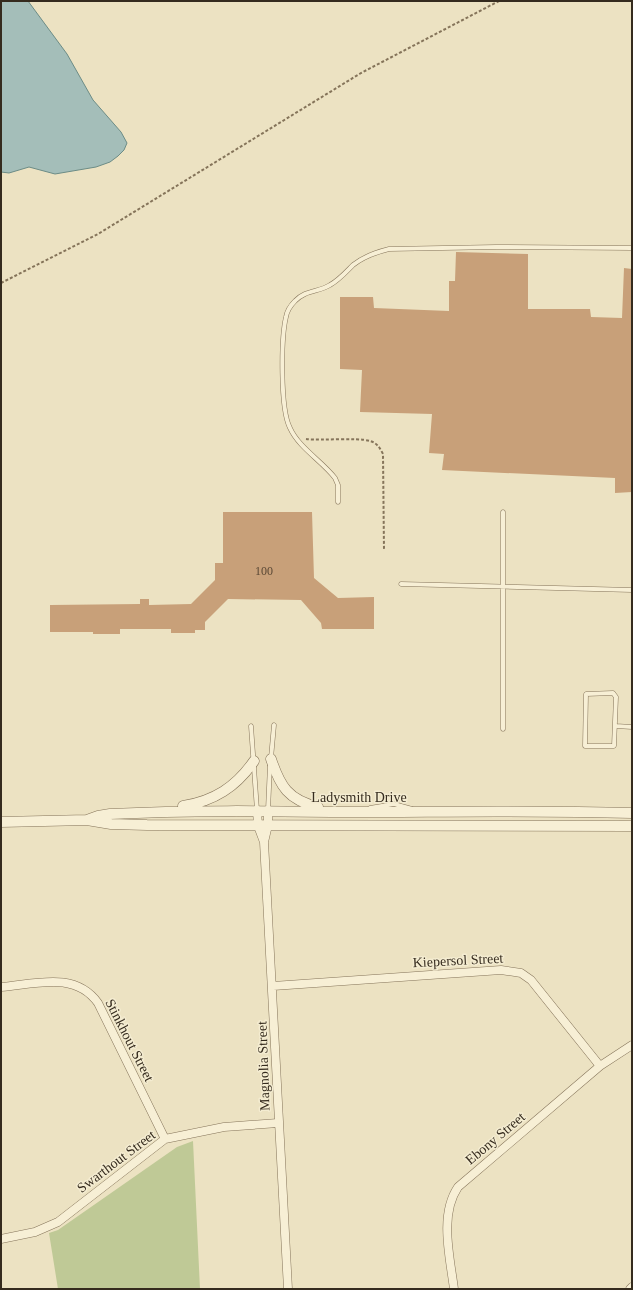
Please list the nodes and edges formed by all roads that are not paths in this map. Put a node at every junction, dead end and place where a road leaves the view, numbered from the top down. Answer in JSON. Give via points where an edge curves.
{"nodes":[{"id":1,"x":632,"y":248,"type":"edge"},
{"id":2,"x":338,"y":502,"type":"dead end"},
{"id":3,"x":503,"y":512,"type":"dead end"},
{"id":4,"x":401,"y":584,"type":"dead end"},
{"id":5,"x":504,"y":587,"type":"junction"},
{"id":6,"x":632,"y":590,"type":"edge"},
{"id":7,"x":274,"y":725,"type":"dead end"},
{"id":8,"x":251,"y":726,"type":"dead end"},
{"id":9,"x":616,"y":726,"type":"junction"},
{"id":10,"x":632,"y":727,"type":"edge"},
{"id":11,"x":502,"y":729,"type":"dead end"},
{"id":12,"x":271,"y":759,"type":"junction"},
{"id":13,"x":254,"y":761,"type":"junction"},
{"id":14,"x":262,"y":810,"type":"junction"},
{"id":15,"x":151,"y":812,"type":"junction"},
{"id":16,"x":345,"y":812,"type":"junction"},
{"id":17,"x":632,"y":813,"type":"edge"},
{"id":18,"x":87,"y":820,"type":"junction"},
{"id":19,"x":1,"y":822,"type":"edge"},
{"id":20,"x":263,"y":826,"type":"junction"},
{"id":21,"x":632,"y":826,"type":"edge"},
{"id":22,"x":273,"y":986,"type":"junction"},
{"id":23,"x":1,"y":987,"type":"edge"},
{"id":24,"x":632,"y":1045,"type":"edge"},
{"id":25,"x":600,"y":1066,"type":"junction"},
{"id":26,"x":278,"y":1123,"type":"junction"},
{"id":27,"x":165,"y":1139,"type":"junction"},
{"id":28,"x":1,"y":1239,"type":"edge"},
{"id":29,"x":288,"y":1289,"type":"edge"},
{"id":30,"x":454,"y":1289,"type":"edge"}],
"edges":[{"from":1,"to":2,"type":"lane","via":[[389,249],[374,253],[355,264],[332,284],[300,296],[290,306],[286,315],[283,342],[287,421],[297,439],[335,478],[338,485]]},
{"from":3,"to":5,"type":"lane"},
{"from":4,"to":5,"type":"lane"},
{"from":5,"to":6,"type":"lane"},
{"from":5,"to":11,"type":"lane"},
{"from":7,"to":12,"type":"lane"},
{"from":8,"to":13,"type":"lane"},
{"from":9,"to":9,"type":"lane","via":[[613,747],[585,746],[586,694],[615,695]]},
{"from":9,"to":10,"type":"lane"},
{"from":12,"to":14,"type":"lane"},
{"from":12,"to":16,"type":"street","via":[[285,790],[298,801]]},
{"from":13,"to":14,"type":"lane"},
{"from":13,"to":15,"type":"street","via":[[238,781],[221,794],[192,805]]},
{"from":14,"to":15,"type":"street","name":"Ladysmith Drive"},
{"from":14,"to":16,"type":"street","name":"Ladysmith Drive"},
{"from":14,"to":20,"type":"street","name":"Magnolia Street"},
{"from":15,"to":18,"type":"street","name":"Ladysmith Drive","via":[[110,814]]},
{"from":16,"to":17,"type":"street","name":"Ladysmith Drive","via":[[555,810]]},
{"from":18,"to":19,"type":"street","name":"Ladysmith Drive"},
{"from":18,"to":20,"type":"street","name":"Ladysmith Drive","via":[[111,824]]},
{"from":20,"to":21,"type":"street","name":"Ladysmith Drive"},
{"from":20,"to":22,"type":"street","name":"Magnolia Street"},
{"from":22,"to":25,"type":"street","name":"Kiepersol Street","via":[[501,970],[515,972],[531,980]]},
{"from":22,"to":26,"type":"street","name":"Magnolia Street"},
{"from":23,"to":27,"type":"street","name":"Stinkhout Street","via":[[66,982],[78,985],[92,995]]},
{"from":24,"to":25,"type":"street","name":"Ebony Street"},
{"from":25,"to":30,"type":"street","name":"Ebony Street","via":[[468,1178],[451,1197],[448,1208],[448,1234]]},
{"from":26,"to":27,"type":"street","name":"Swarthout Street","via":[[224,1127]]},
{"from":26,"to":29,"type":"street","name":"Magnolia Street"},
{"from":27,"to":28,"type":"street","name":"Swarthout Street","via":[[58,1222],[35,1232]]}]}
